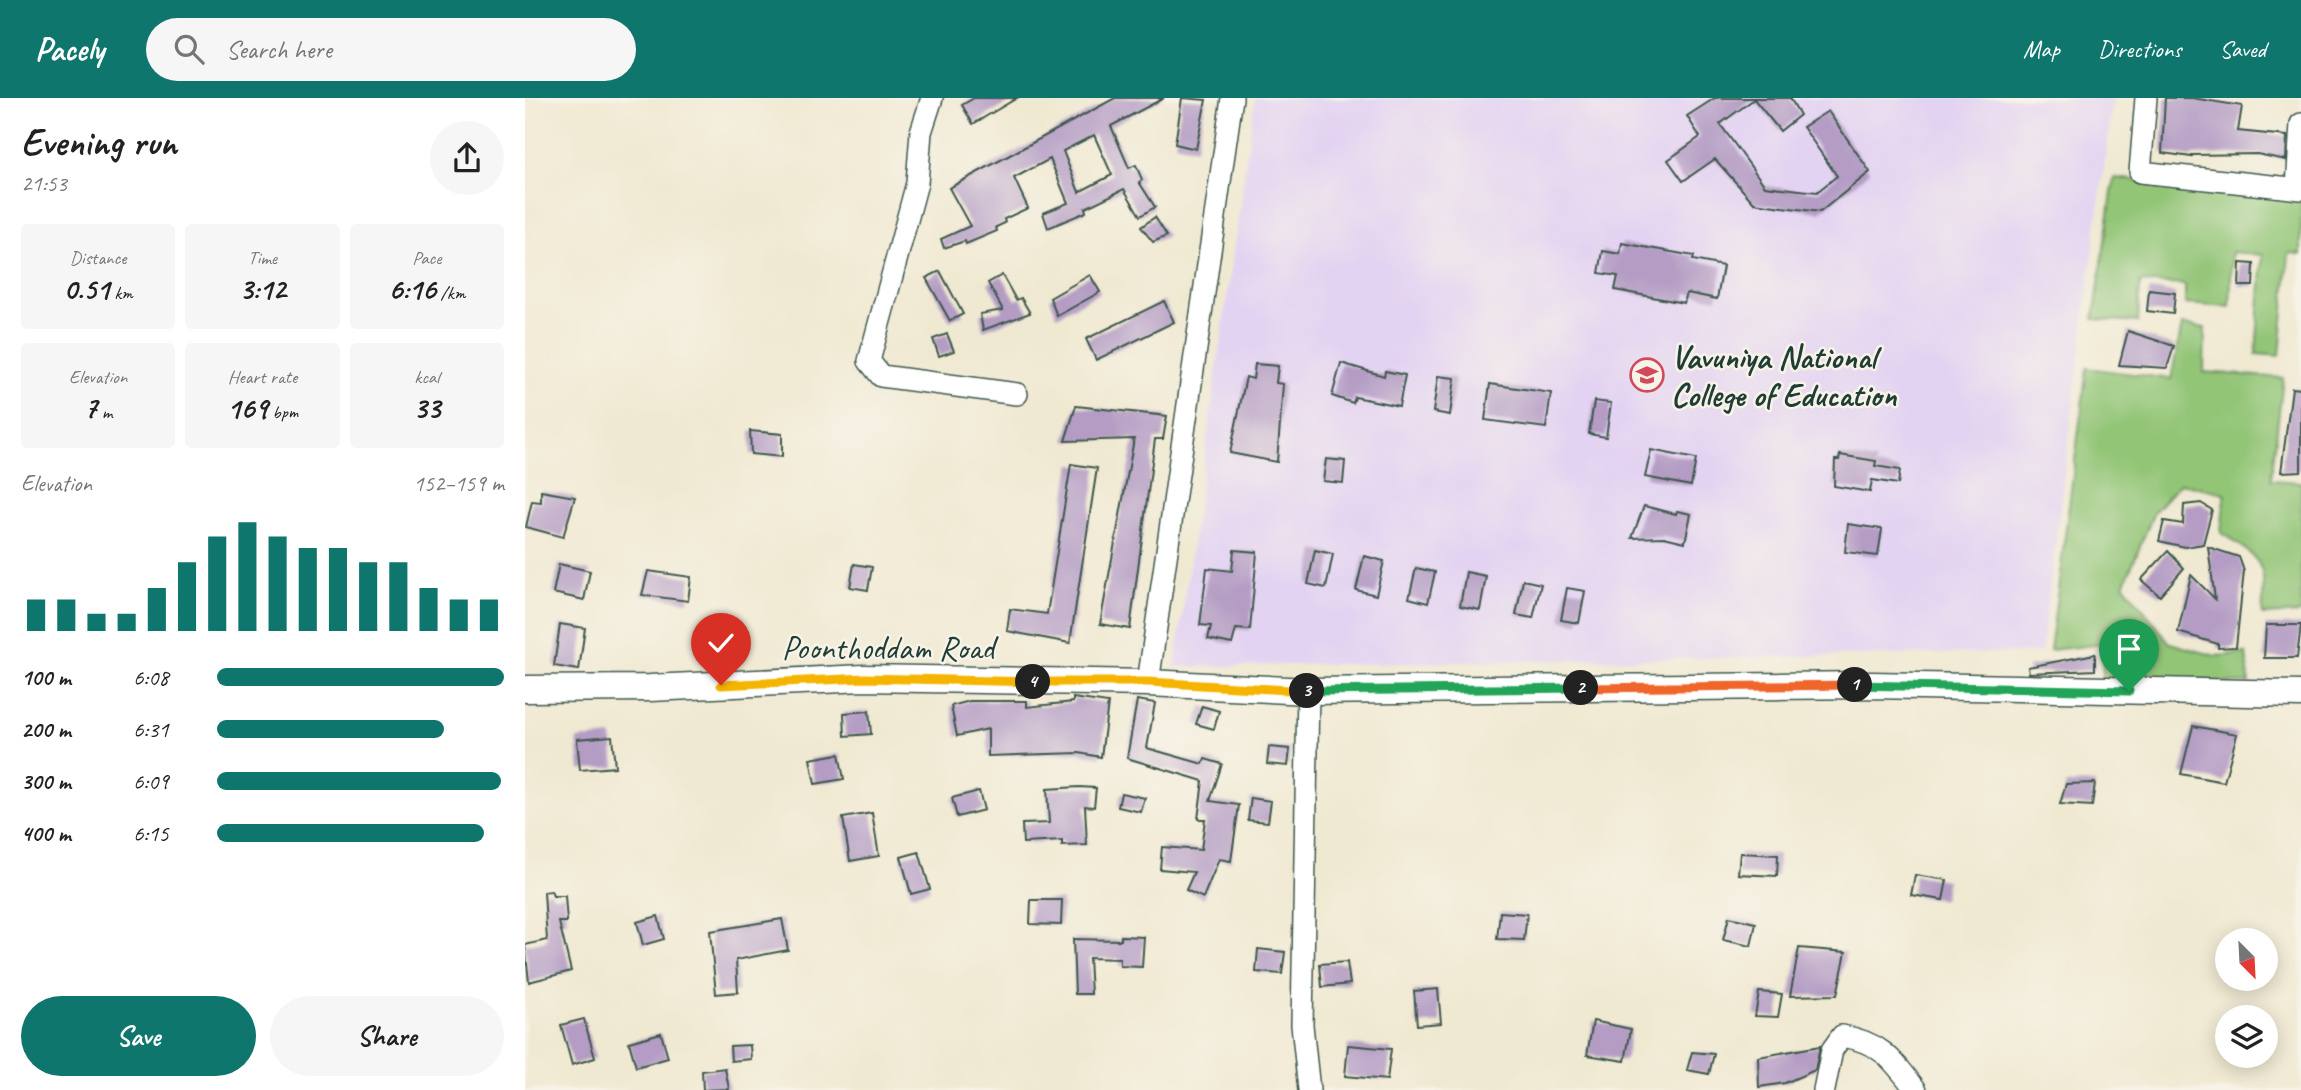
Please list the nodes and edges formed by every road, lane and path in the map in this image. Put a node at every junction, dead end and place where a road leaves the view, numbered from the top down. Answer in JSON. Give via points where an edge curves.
{"nodes":[{"id":1,"x":932,"y":98,"type":"edge"},
{"id":2,"x":1232,"y":98,"type":"edge"},
{"id":3,"x":2145,"y":98,"type":"edge"},
{"id":4,"x":2301,"y":124,"type":"edge"},
{"id":5,"x":2299,"y":188,"type":"edge"},
{"id":6,"x":1017,"y":394,"type":"dead end"},
{"id":7,"x":1148,"y":682,"type":"junction"},
{"id":8,"x":525,"y":689,"type":"edge"},
{"id":9,"x":1308,"y":691,"type":"junction"},
{"id":10,"x":2301,"y":694,"type":"edge"},
{"id":11,"x":1309,"y":1090,"type":"edge"},
{"id":12,"x":1824,"y":1090,"type":"edge"},
{"id":13,"x":1916,"y":1090,"type":"edge"}],
"edges":[{"from":1,"to":6,"type":"street","via":[[921,132],[916,183],[869,360],[881,376]]},
{"from":2,"to":7,"type":"street"},
{"from":3,"to":5,"type":"street","via":[[2140,172]]},
{"from":4,"to":5,"type":"street"},
{"from":7,"to":8,"type":"street","name":"Poonthoddam Road","via":[[865,678]]},
{"from":7,"to":9,"type":"street","name":"Poonthoddam Road"},
{"from":9,"to":10,"type":"street","name":"Poonthoddam Road","via":[[1872,685]]},
{"from":9,"to":11,"type":"street","via":[[1302,1025]]},
{"from":12,"to":13,"type":"street","via":[[1832,1050],[1842,1036],[1864,1040],[1889,1055]]}]}
